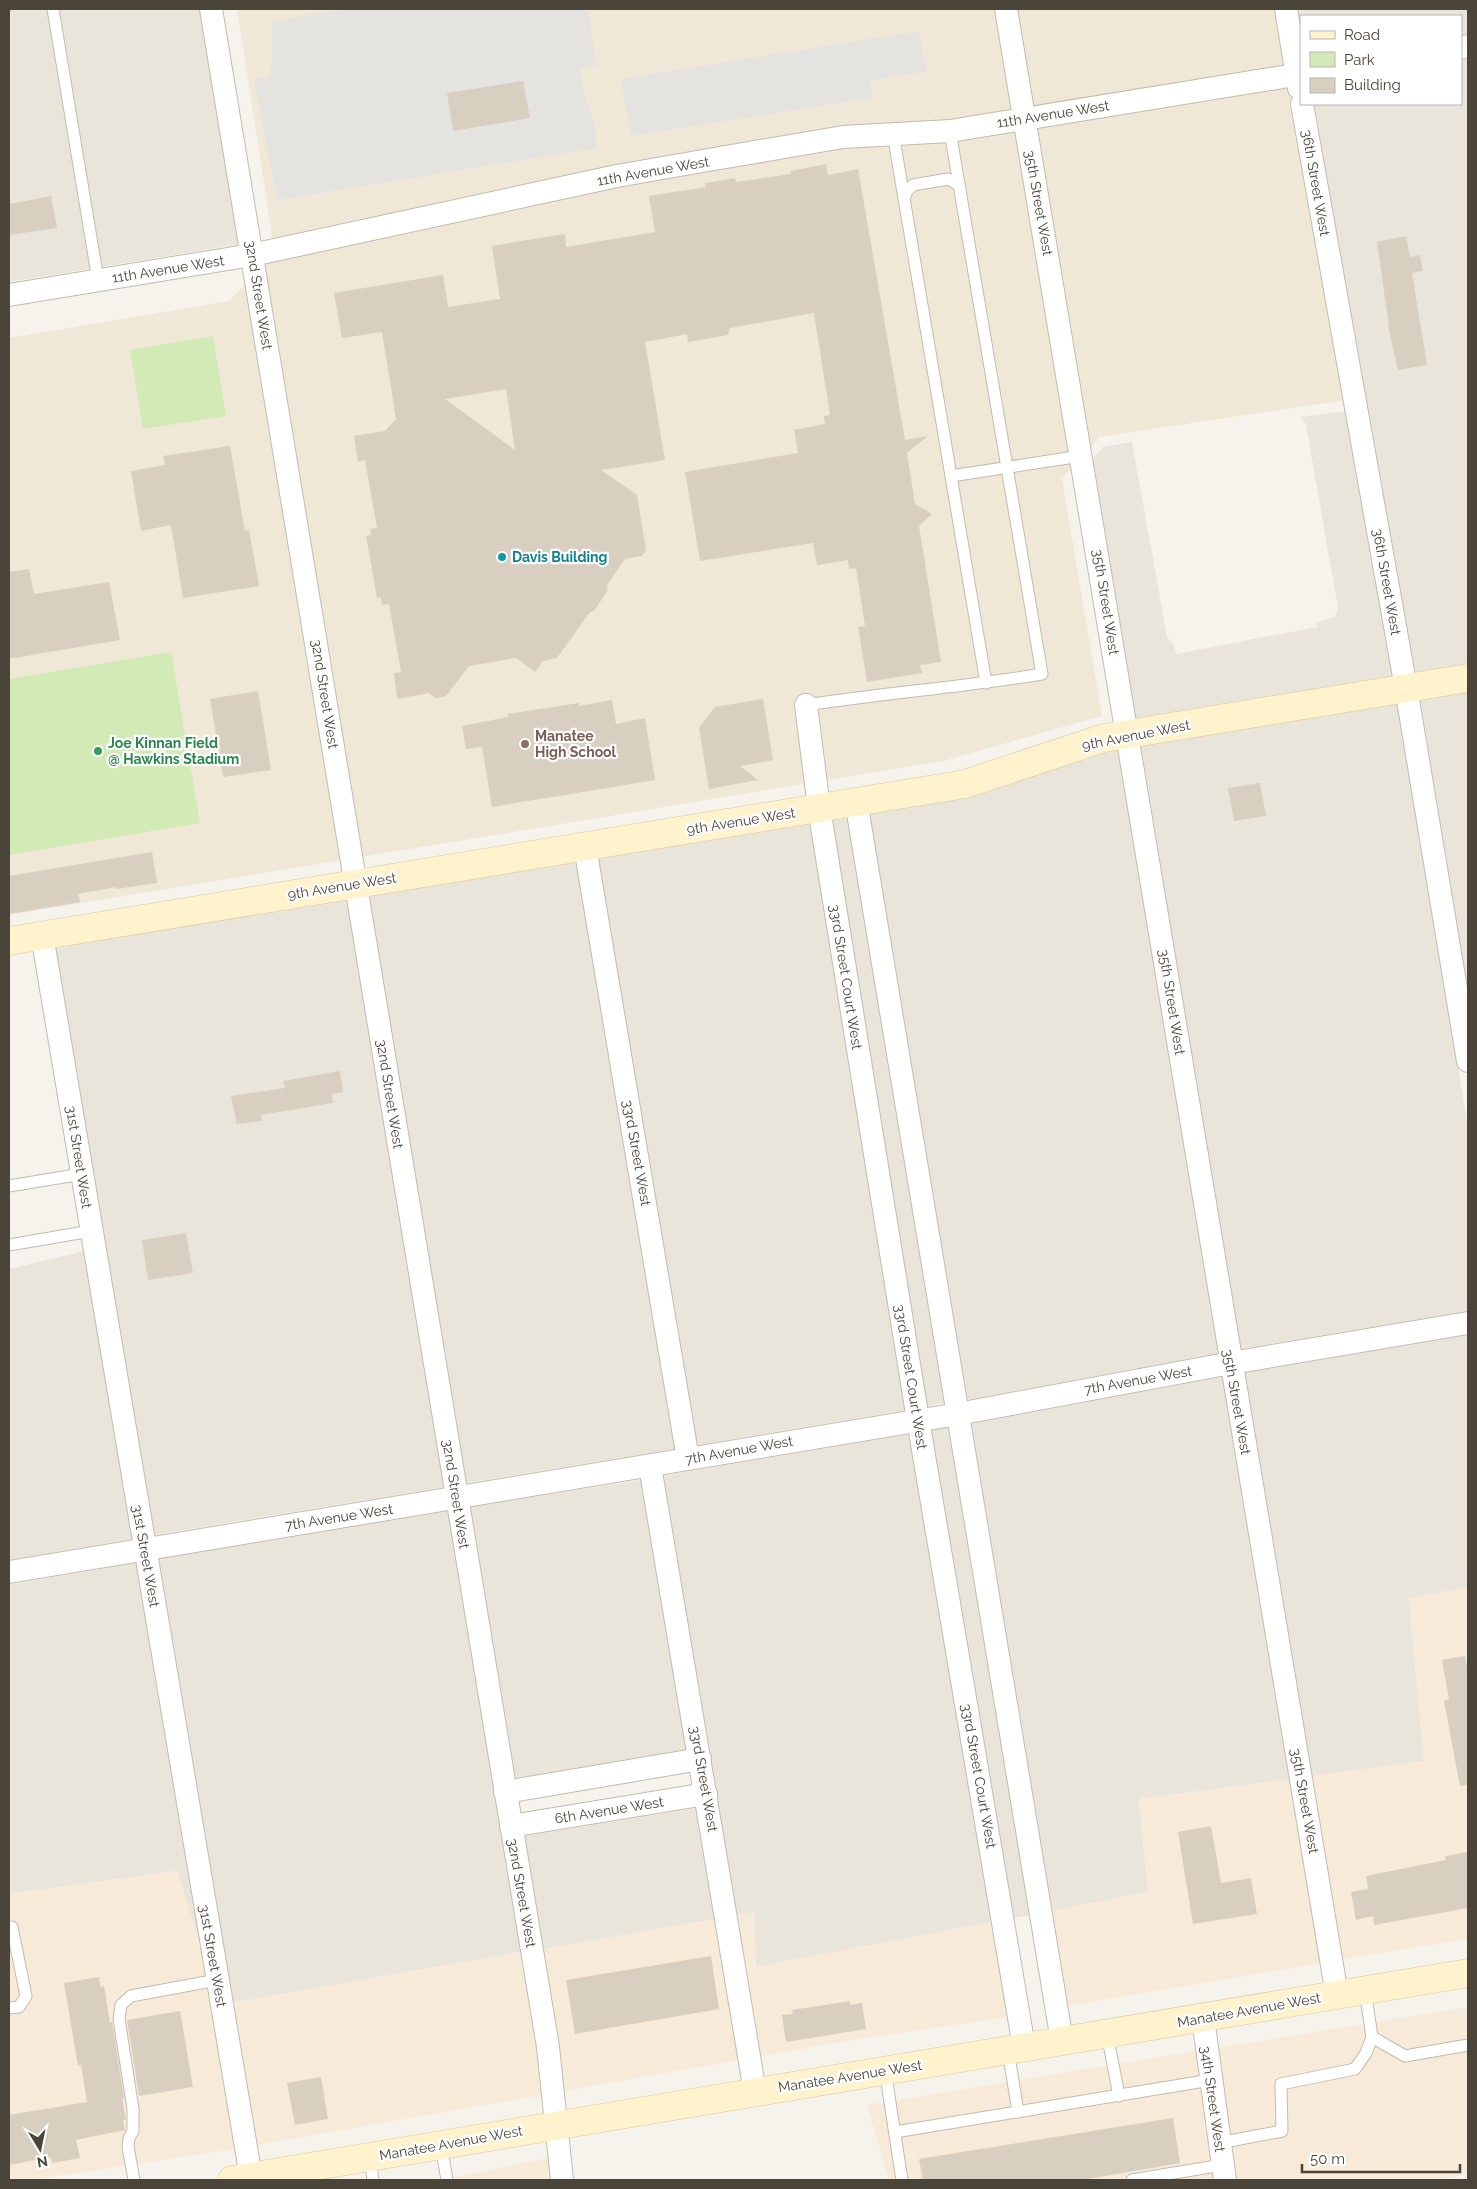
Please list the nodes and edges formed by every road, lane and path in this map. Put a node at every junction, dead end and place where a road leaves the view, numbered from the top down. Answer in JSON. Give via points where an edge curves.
{"nodes":[{"id":1,"x":53,"y":9,"type":"edge"},
{"id":2,"x":212,"y":9,"type":"edge"},
{"id":3,"x":1006,"y":9,"type":"edge"},
{"id":4,"x":1286,"y":9,"type":"edge"},
{"id":5,"x":1299,"y":74,"type":"edge"},
{"id":6,"x":1302,"y":105,"type":"edge"},
{"id":7,"x":1025,"y":119,"type":"junction"},
{"id":8,"x":950,"y":131,"type":"junction"},
{"id":9,"x":893,"y":133,"type":"junction"},
{"id":10,"x":960,"y":185,"type":"junction"},
{"id":11,"x":904,"y":199,"type":"junction"},
{"id":12,"x":252,"y":255,"type":"junction"},
{"id":13,"x":98,"y":280,"type":"junction"},
{"id":14,"x":9,"y":295,"type":"edge"},
{"id":15,"x":1081,"y":456,"type":"junction"},
{"id":16,"x":1007,"y":468,"type":"junction"},
{"id":17,"x":951,"y":476,"type":"junction"},
{"id":18,"x":1468,"y":678,"type":"edge"},
{"id":19,"x":986,"y":683,"type":"junction"},
{"id":20,"x":1406,"y":688,"type":"junction"},
{"id":21,"x":806,"y":705,"type":"joint"},
{"id":22,"x":1128,"y":734,"type":"junction"},
{"id":23,"x":856,"y":801,"type":"junction"},
{"id":24,"x":819,"y":808,"type":"junction"},
{"id":25,"x":585,"y":847,"type":"junction"},
{"id":26,"x":356,"y":884,"type":"junction"},
{"id":27,"x":42,"y":935,"type":"junction"},
{"id":28,"x":9,"y":941,"type":"edge"},
{"id":29,"x":1468,"y":1061,"type":"edge"},
{"id":30,"x":82,"y":1174,"type":"junction"},
{"id":31,"x":9,"y":1186,"type":"edge"},
{"id":32,"x":91,"y":1231,"type":"junction"},
{"id":33,"x":9,"y":1245,"type":"edge"},
{"id":34,"x":1468,"y":1323,"type":"edge"},
{"id":35,"x":1231,"y":1363,"type":"junction"},
{"id":36,"x":958,"y":1414,"type":"junction"},
{"id":37,"x":918,"y":1420,"type":"junction"},
{"id":38,"x":688,"y":1459,"type":"junction"},
{"id":39,"x":650,"y":1466,"type":"junction"},
{"id":40,"x":456,"y":1497,"type":"junction"},
{"id":41,"x":144,"y":1549,"type":"junction"},
{"id":42,"x":9,"y":1572,"type":"edge"},
{"id":43,"x":700,"y":1759,"type":"junction"},
{"id":44,"x":505,"y":1792,"type":"junction"},
{"id":45,"x":706,"y":1794,"type":"junction"},
{"id":46,"x":511,"y":1826,"type":"junction"},
{"id":47,"x":12,"y":1927,"type":"dead end"},
{"id":48,"x":1468,"y":1973,"type":"edge"},
{"id":49,"x":217,"y":1980,"type":"junction"},
{"id":50,"x":1366,"y":1990,"type":"junction"},
{"id":51,"x":1337,"y":1995,"type":"junction"},
{"id":52,"x":9,"y":2008,"type":"edge"},
{"id":53,"x":1203,"y":2018,"type":"junction"},
{"id":54,"x":1107,"y":2033,"type":"junction"},
{"id":55,"x":1372,"y":2037,"type":"junction"},
{"id":56,"x":1062,"y":2041,"type":"junction"},
{"id":57,"x":1468,"y":2045,"type":"edge"},
{"id":58,"x":1016,"y":2049,"type":"junction"},
{"id":59,"x":885,"y":2070,"type":"junction"},
{"id":60,"x":1211,"y":2080,"type":"junction"},
{"id":61,"x":755,"y":2092,"type":"junction"},
{"id":62,"x":1119,"y":2096,"type":"junction"},
{"id":63,"x":1018,"y":2112,"type":"junction"},
{"id":64,"x":556,"y":2126,"type":"junction"},
{"id":65,"x":895,"y":2132,"type":"junction"},
{"id":66,"x":441,"y":2145,"type":"junction"},
{"id":67,"x":1222,"y":2163,"type":"edge"},
{"id":68,"x":371,"y":2169,"type":"edge"},
{"id":69,"x":238,"y":2179,"type":"edge"},
{"id":70,"x":134,"y":2180,"type":"edge"},
{"id":71,"x":448,"y":2180,"type":"edge"},
{"id":72,"x":562,"y":2180,"type":"edge"},
{"id":73,"x":902,"y":2180,"type":"edge"},
{"id":74,"x":1132,"y":2180,"type":"edge"}],
"edges":[{"from":1,"to":13,"type":"lane"},
{"from":2,"to":12,"type":"street","name":"32nd Street West"},
{"from":3,"to":7,"type":"street","name":"35th Street West"},
{"from":4,"to":5,"type":"street"},
{"from":5,"to":7,"type":"street","name":"11th Avenue West"},
{"from":6,"to":20,"type":"street","name":"36th Street West"},
{"from":7,"to":8,"type":"street","name":"11th Avenue West"},
{"from":7,"to":15,"type":"street","name":"35th Street West"},
{"from":8,"to":9,"type":"street","name":"11th Avenue West"},
{"from":8,"to":10,"type":"lane"},
{"from":9,"to":11,"type":"lane"},
{"from":9,"to":12,"type":"street","name":"11th Avenue West","via":[[843,137],[616,176]]},
{"from":10,"to":11,"type":"lane","via":[[948,179],[913,185]]},
{"from":10,"to":16,"type":"lane"},
{"from":11,"to":17,"type":"lane"},
{"from":12,"to":13,"type":"street","name":"11th Avenue West"},
{"from":12,"to":26,"type":"street","name":"32nd Street West"},
{"from":13,"to":14,"type":"street","name":"11th Avenue West"},
{"from":15,"to":16,"type":"lane"},
{"from":15,"to":22,"type":"street","name":"35th Street West"},
{"from":16,"to":17,"type":"lane"},
{"from":16,"to":19,"type":"lane","via":[[1042,674]]},
{"from":17,"to":19,"type":"lane"},
{"from":18,"to":20,"type":"street","name":"9th Avenue West"},
{"from":19,"to":21,"type":"lane"},
{"from":20,"to":22,"type":"street","name":"9th Avenue West"},
{"from":20,"to":29,"type":"street","name":"36th Street West"},
{"from":21,"to":24,"type":"street","name":"33rd Street Court West"},
{"from":22,"to":23,"type":"street","name":"9th Avenue West","via":[[1076,746],[964,784]]},
{"from":22,"to":35,"type":"street","name":"35th Street West"},
{"from":23,"to":24,"type":"street","name":"9th Avenue West"},
{"from":23,"to":36,"type":"street"},
{"from":24,"to":25,"type":"street","name":"9th Avenue West"},
{"from":24,"to":37,"type":"street","name":"33rd Street Court West"},
{"from":25,"to":26,"type":"street","name":"9th Avenue West"},
{"from":25,"to":38,"type":"street","name":"33rd Street West"},
{"from":26,"to":27,"type":"street","name":"9th Avenue West"},
{"from":26,"to":40,"type":"street","name":"32nd Street West"},
{"from":27,"to":28,"type":"street","name":"9th Avenue West"},
{"from":27,"to":30,"type":"street","name":"31st Street West"},
{"from":30,"to":31,"type":"lane"},
{"from":30,"to":32,"type":"street","name":"31st Street West"},
{"from":32,"to":33,"type":"lane"},
{"from":32,"to":41,"type":"street","name":"31st Street West"},
{"from":34,"to":35,"type":"street","name":"7th Avenue West"},
{"from":35,"to":36,"type":"street","name":"7th Avenue West"},
{"from":35,"to":51,"type":"street","name":"35th Street West"},
{"from":36,"to":37,"type":"street","name":"7th Avenue West"},
{"from":36,"to":56,"type":"street"},
{"from":37,"to":38,"type":"street","name":"7th Avenue West"},
{"from":37,"to":58,"type":"street","name":"33rd Street Court West"},
{"from":38,"to":39,"type":"street","name":"7th Avenue West"},
{"from":39,"to":40,"type":"street","name":"7th Avenue West"},
{"from":39,"to":43,"type":"street","name":"33rd Street West"},
{"from":40,"to":41,"type":"street","name":"7th Avenue West"},
{"from":40,"to":44,"type":"street","name":"32nd Street West"},
{"from":41,"to":42,"type":"street","name":"7th Avenue West"},
{"from":41,"to":49,"type":"street","name":"31st Street West"},
{"from":43,"to":44,"type":"street"},
{"from":43,"to":45,"type":"street","name":"33rd Street West"},
{"from":44,"to":46,"type":"street","name":"32nd Street West"},
{"from":45,"to":46,"type":"street","name":"6th Avenue West"},
{"from":45,"to":61,"type":"street","name":"33rd Street West"},
{"from":46,"to":64,"type":"street","name":"32nd Street West","via":[[548,2047]]},
{"from":47,"to":52,"type":"lane","via":[[26,1996],[19,2007]]},
{"from":48,"to":50,"type":"street","name":"Manatee Avenue West"},
{"from":49,"to":69,"type":"street","name":"31st Street West"},
{"from":49,"to":70,"type":"lane","via":[[131,1996],[121,2005],[119,2019],[133,2109],[133,2131],[128,2147]]},
{"from":50,"to":51,"type":"street","name":"Manatee Avenue West"},
{"from":50,"to":55,"type":"lane"},
{"from":51,"to":53,"type":"street","name":"Manatee Avenue West"},
{"from":53,"to":54,"type":"street","name":"Manatee Avenue West"},
{"from":53,"to":60,"type":"street","name":"34th Street West"},
{"from":54,"to":56,"type":"street","name":"Manatee Avenue West"},
{"from":54,"to":62,"type":"lane"},
{"from":55,"to":57,"type":"lane","via":[[1405,2056]]},
{"from":55,"to":67,"type":"lane","via":[[1355,2069],[1281,2084],[1282,2131]]},
{"from":56,"to":58,"type":"street","name":"Manatee Avenue West"},
{"from":58,"to":59,"type":"street","name":"Manatee Avenue West"},
{"from":58,"to":63,"type":"lane"},
{"from":59,"to":61,"type":"street","name":"Manatee Avenue West"},
{"from":59,"to":65,"type":"lane"},
{"from":60,"to":62,"type":"lane"},
{"from":60,"to":67,"type":"street","name":"34th Street West"},
{"from":61,"to":64,"type":"street","name":"Manatee Avenue West"},
{"from":62,"to":63,"type":"lane"},
{"from":63,"to":65,"type":"lane"},
{"from":64,"to":66,"type":"street","name":"Manatee Avenue West"},
{"from":64,"to":72,"type":"street","name":"32nd Street West"},
{"from":65,"to":73,"type":"lane"},
{"from":66,"to":68,"type":"street","name":"Manatee Avenue West"},
{"from":66,"to":71,"type":"lane"},
{"from":67,"to":74,"type":"lane"},
{"from":68,"to":69,"type":"street","name":"Manatee Avenue West"}]}
